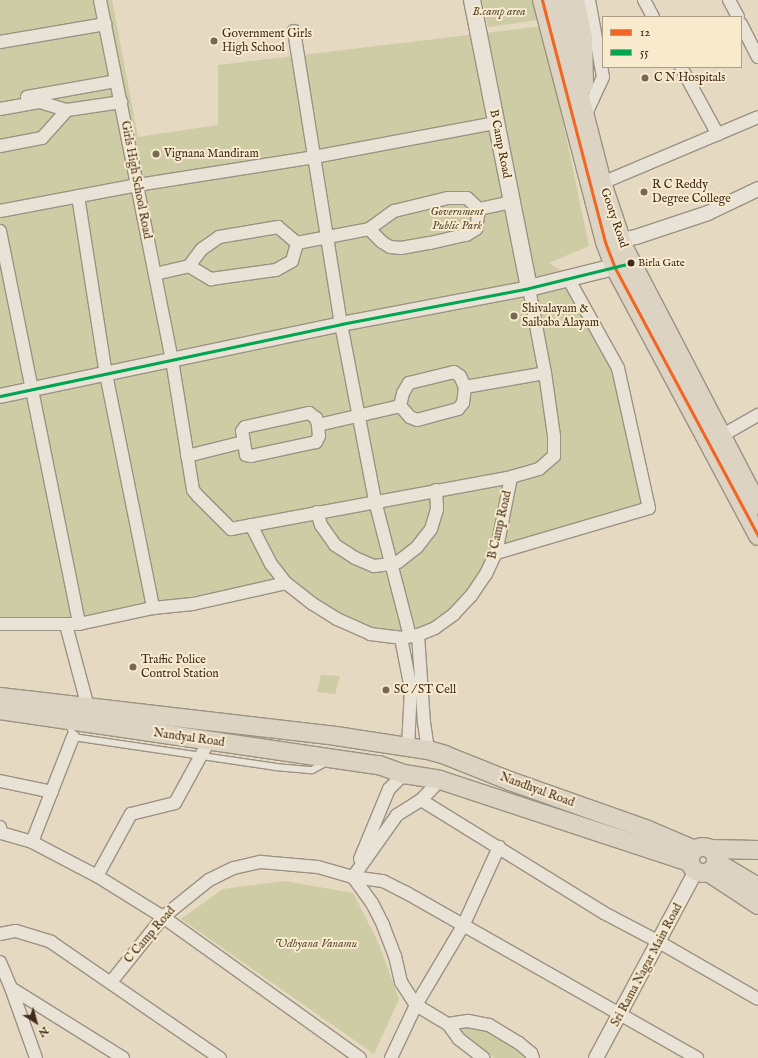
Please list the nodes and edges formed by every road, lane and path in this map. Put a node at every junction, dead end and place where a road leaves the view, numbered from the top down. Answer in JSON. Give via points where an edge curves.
{"nodes":[{"id":1,"x":100,"y":0,"type":"edge"},
{"id":2,"x":472,"y":0,"type":"edge"},
{"id":3,"x":542,"y":0,"type":"edge"},
{"id":4,"x":558,"y":0,"type":"edge"},
{"id":5,"x":575,"y":0,"type":"edge"},
{"id":6,"x":589,"y":0,"type":"edge"},
{"id":7,"x":644,"y":0,"type":"edge"},
{"id":8,"x":729,"y":0,"type":"edge"},
{"id":9,"x":653,"y":16,"type":"edge"},
{"id":10,"x":737,"y":16,"type":"edge"},
{"id":11,"x":105,"y":24,"type":"junction"},
{"id":12,"x":742,"y":26,"type":"edge"},
{"id":13,"x":294,"y":31,"type":"dead end"},
{"id":14,"x":0,"y":42,"type":"edge"},
{"id":15,"x":758,"y":57,"type":"edge"},
{"id":16,"x":682,"y":68,"type":"edge"},
{"id":17,"x":116,"y":81,"type":"junction"},
{"id":18,"x":0,"y":102,"type":"edge"},
{"id":19,"x":121,"y":102,"type":"junction"},
{"id":20,"x":0,"y":109,"type":"edge"},
{"id":21,"x":67,"y":110,"type":"junction"},
{"id":22,"x":585,"y":116,"type":"junction"},
{"id":23,"x":758,"y":117,"type":"edge"},
{"id":24,"x":496,"y":124,"type":"junction"},
{"id":25,"x":718,"y":135,"type":"junction"},
{"id":26,"x":0,"y":146,"type":"edge"},
{"id":27,"x":314,"y":157,"type":"junction"},
{"id":28,"x":602,"y":183,"type":"junction"},
{"id":29,"x":138,"y":185,"type":"junction"},
{"id":30,"x":758,"y":189,"type":"edge"},
{"id":31,"x":78,"y":196,"type":"junction"},
{"id":32,"x":512,"y":202,"type":"junction"},
{"id":33,"x":479,"y":209,"type":"junction"},
{"id":34,"x":0,"y":211,"type":"edge"},
{"id":35,"x":369,"y":228,"type":"junction"},
{"id":36,"x":0,"y":231,"type":"edge"},
{"id":37,"x":327,"y":237,"type":"junction"},
{"id":38,"x":621,"y":240,"type":"junction"},
{"id":39,"x":297,"y":243,"type":"junction"},
{"id":40,"x":623,"y":264,"type":"junction"},
{"id":41,"x":189,"y":266,"type":"junction"},
{"id":42,"x":155,"y":274,"type":"junction"},
{"id":43,"x":568,"y":278,"type":"junction"},
{"id":44,"x":529,"y":288,"type":"junction"},
{"id":45,"x":341,"y":324,"type":"junction"},
{"id":46,"x":172,"y":360,"type":"junction"},
{"id":47,"x":545,"y":373,"type":"junction"},
{"id":48,"x":106,"y":374,"type":"junction"},
{"id":49,"x":465,"y":387,"type":"junction"},
{"id":50,"x":33,"y":389,"type":"junction"},
{"id":51,"x":0,"y":396,"type":"edge"},
{"id":52,"x":400,"y":406,"type":"junction"},
{"id":53,"x":758,"y":415,"type":"edge"},
{"id":54,"x":359,"y":416,"type":"junction"},
{"id":55,"x":318,"y":425,"type":"junction"},
{"id":56,"x":721,"y":436,"type":"junction"},
{"id":57,"x":243,"y":442,"type":"junction"},
{"id":58,"x":187,"y":456,"type":"junction"},
{"id":59,"x":511,"y":477,"type":"junction"},
{"id":60,"x":436,"y":490,"type":"junction"},
{"id":61,"x":375,"y":501,"type":"junction"},
{"id":62,"x":758,"y":505,"type":"edge"},
{"id":63,"x":317,"y":512,"type":"junction"},
{"id":64,"x":251,"y":525,"type":"junction"},
{"id":65,"x":758,"y":536,"type":"edge"},
{"id":66,"x":496,"y":553,"type":"junction"},
{"id":67,"x":391,"y":564,"type":"junction"},
{"id":68,"x":286,"y":583,"type":"junction"},
{"id":69,"x":153,"y":608,"type":"junction"},
{"id":70,"x":0,"y":624,"type":"edge"},
{"id":71,"x":79,"y":624,"type":"junction"},
{"id":72,"x":66,"y":625,"type":"junction"},
{"id":73,"x":410,"y":637,"type":"junction"},
{"id":74,"x":0,"y":697,"type":"edge"},
{"id":75,"x":88,"y":708,"type":"junction"},
{"id":76,"x":0,"y":710,"type":"edge"},
{"id":77,"x":71,"y":728,"type":"junction"},
{"id":78,"x":208,"y":741,"type":"junction"},
{"id":79,"x":376,"y":741,"type":"junction"},
{"id":80,"x":408,"y":746,"type":"junction"},
{"id":81,"x":428,"y":750,"type":"junction"},
{"id":82,"x":446,"y":754,"type":"junction"},
{"id":83,"x":200,"y":756,"type":"junction"},
{"id":84,"x":333,"y":759,"type":"junction"},
{"id":85,"x":379,"y":765,"type":"junction"},
{"id":86,"x":404,"y":774,"type":"junction"},
{"id":87,"x":440,"y":780,"type":"junction"},
{"id":88,"x":0,"y":781,"type":"edge"},
{"id":89,"x":52,"y":792,"type":"junction"},
{"id":90,"x":421,"y":800,"type":"junction"},
{"id":91,"x":0,"y":827,"type":"edge"},
{"id":92,"x":32,"y":842,"type":"junction"},
{"id":93,"x":499,"y":847,"type":"junction"},
{"id":94,"x":758,"y":850,"type":"edge"},
{"id":95,"x":702,"y":861,"type":"junction"},
{"id":96,"x":97,"y":876,"type":"junction"},
{"id":97,"x":353,"y":877,"type":"junction"},
{"id":98,"x":758,"y":888,"type":"edge"},
{"id":99,"x":758,"y":905,"type":"edge"},
{"id":100,"x":163,"y":917,"type":"junction"},
{"id":101,"x":463,"y":926,"type":"junction"},
{"id":102,"x":0,"y":934,"type":"edge"},
{"id":103,"x":660,"y":942,"type":"junction"},
{"id":104,"x":0,"y":962,"type":"edge"},
{"id":105,"x":111,"y":982,"type":"junction"},
{"id":106,"x":11,"y":988,"type":"junction"},
{"id":107,"x":758,"y":999,"type":"edge"},
{"id":108,"x":416,"y":1005,"type":"junction"},
{"id":109,"x":620,"y":1015,"type":"junction"},
{"id":110,"x":448,"y":1024,"type":"junction"},
{"id":111,"x":36,"y":1058,"type":"edge"},
{"id":112,"x":123,"y":1058,"type":"edge"},
{"id":113,"x":220,"y":1058,"type":"edge"},
{"id":114,"x":360,"y":1058,"type":"edge"},
{"id":115,"x":391,"y":1058,"type":"edge"},
{"id":116,"x":484,"y":1058,"type":"edge"},
{"id":117,"x":533,"y":1058,"type":"edge"},
{"id":118,"x":596,"y":1058,"type":"edge"},
{"id":119,"x":697,"y":1058,"type":"edge"}],
"edges":[{"from":1,"to":11,"type":"street","name":"Girls High School Road"},
{"from":2,"to":24,"type":"main road","name":"B Camp Road"},
{"from":3,"to":38,"type":"main road","name":"Gooty Road"},
{"from":4,"to":22,"type":"main road","name":"Gooty Road"},
{"from":5,"to":22,"type":"main road","via":[[583,38]]},
{"from":6,"to":22,"type":"street","via":[[602,77]]},
{"from":7,"to":9,"type":"street"},
{"from":8,"to":10,"type":"street"},
{"from":11,"to":14,"type":"street"},
{"from":11,"to":17,"type":"street","name":"Girls High School Road"},
{"from":12,"to":15,"type":"street"},
{"from":13,"to":27,"type":"street"},
{"from":16,"to":25,"type":"street"},
{"from":17,"to":18,"type":"street"},
{"from":17,"to":19,"type":"street","name":"Girls High School Road"},
{"from":19,"to":21,"type":"street"},
{"from":19,"to":29,"type":"street","name":"Girls High School Road"},
{"from":20,"to":21,"type":"street","via":[[40,102]]},
{"from":21,"to":26,"type":"street","via":[[42,138]]},
{"from":22,"to":28,"type":"main road","name":"Gooty Road"},
{"from":23,"to":25,"type":"street"},
{"from":24,"to":27,"type":"street"},
{"from":24,"to":32,"type":"main road","name":"B Camp Road"},
{"from":25,"to":28,"type":"street"},
{"from":27,"to":29,"type":"street"},
{"from":27,"to":37,"type":"street"},
{"from":28,"to":38,"type":"main road","name":"Gooty Road"},
{"from":29,"to":31,"type":"street"},
{"from":29,"to":42,"type":"street","name":"Girls High School Road"},
{"from":30,"to":38,"type":"street","via":[[708,213]]},
{"from":31,"to":34,"type":"street"},
{"from":31,"to":48,"type":"street"},
{"from":32,"to":33,"type":"street"},
{"from":32,"to":44,"type":"main road","name":"B Camp Road"},
{"from":33,"to":35,"type":"street","via":[[467,198],[448,198],[394,211]]},
{"from":33,"to":35,"type":"street","via":[[476,229],[466,235],[401,248],[390,247]]},
{"from":35,"to":37,"type":"street"},
{"from":36,"to":50,"type":"street"},
{"from":37,"to":39,"type":"street"},
{"from":37,"to":45,"type":"street"},
{"from":38,"to":40,"type":"main road","name":"Gooty Road"},
{"from":39,"to":41,"type":"street","via":[[278,227],[219,237],[202,249]]},
{"from":39,"to":41,"type":"street","via":[[292,261],[276,270],[211,279]]},
{"from":40,"to":43,"type":"main road"},
{"from":40,"to":56,"type":"main road","name":"Gooty Road"},
{"from":40,"to":65,"type":"main road","name":"Gooty Road"},
{"from":41,"to":42,"type":"street"},
{"from":42,"to":46,"type":"street","name":"Girls High School Road"},
{"from":43,"to":44,"type":"main road"},
{"from":43,"to":66,"type":"street","via":[[618,368],[649,508]]},
{"from":44,"to":45,"type":"street"},
{"from":44,"to":47,"type":"street"},
{"from":45,"to":46,"type":"street"},
{"from":45,"to":54,"type":"street"},
{"from":46,"to":48,"type":"street"},
{"from":46,"to":58,"type":"street","name":"Girls High School Road"},
{"from":47,"to":49,"type":"street"},
{"from":47,"to":59,"type":"street","via":[[554,436],[554,456],[539,469]]},
{"from":48,"to":50,"type":"street"},
{"from":48,"to":69,"type":"street"},
{"from":49,"to":52,"type":"street","via":[[463,403],[458,409],[417,420],[410,417]]},
{"from":49,"to":52,"type":"street","via":[[460,376],[454,372],[409,383]]},
{"from":50,"to":51,"type":"street"},
{"from":50,"to":71,"type":"street"},
{"from":52,"to":54,"type":"street"},
{"from":53,"to":56,"type":"street"},
{"from":54,"to":55,"type":"street"},
{"from":54,"to":61,"type":"street"},
{"from":55,"to":57,"type":"street","via":[[316,418],[309,414],[245,427],[242,431]]},
{"from":55,"to":57,"type":"street","via":[[319,436],[316,442],[251,456],[246,454]]},
{"from":56,"to":62,"type":"main road","name":"Gooty Road"},
{"from":57,"to":58,"type":"street"},
{"from":58,"to":64,"type":"street","name":"Girls High School Road","via":[[193,490],[198,496],[231,529]]},
{"from":59,"to":60,"type":"street"},
{"from":59,"to":66,"type":"street","name":"B Camp Road"},
{"from":60,"to":61,"type":"street"},
{"from":60,"to":67,"type":"street","via":[[437,509],[430,529],[417,547],[398,562]]},
{"from":61,"to":63,"type":"street"},
{"from":61,"to":67,"type":"street"},
{"from":63,"to":64,"type":"street"},
{"from":63,"to":67,"type":"street","via":[[321,525],[335,545],[374,566]]},
{"from":64,"to":68,"type":"street","via":[[271,564]]},
{"from":66,"to":73,"type":"street","name":"B Camp Road","via":[[471,596],[454,614],[435,628]]},
{"from":67,"to":73,"type":"street"},
{"from":68,"to":69,"type":"street","via":[[193,604]]},
{"from":68,"to":73,"type":"street","via":[[337,619],[370,634]]},
{"from":69,"to":71,"type":"street"},
{"from":70,"to":72,"type":"street"},
{"from":71,"to":72,"type":"street"},
{"from":72,"to":75,"type":"street"},
{"from":73,"to":80,"type":"street"},
{"from":73,"to":81,"type":"street"},
{"from":74,"to":75,"type":"main road","name":"Nandyal Road"},
{"from":75,"to":79,"type":"main road","name":"Nandyal Road"},
{"from":76,"to":77,"type":"main road","name":"Nandyal Road"},
{"from":77,"to":78,"type":"main road","name":"Nandyal Road"},
{"from":77,"to":83,"type":"lane"},
{"from":77,"to":89,"type":"street"},
{"from":78,"to":83,"type":"street"},
{"from":78,"to":84,"type":"main road","name":"Nandyal Road"},
{"from":79,"to":80,"type":"main road","name":"Nandhyal Road"},
{"from":79,"to":85,"type":"main road"},
{"from":80,"to":81,"type":"main road","name":"Nandhyal Road"},
{"from":81,"to":82,"type":"main road","name":"Nandhyal Road"},
{"from":82,"to":87,"type":"main road","via":[[447,772]]},
{"from":82,"to":95,"type":"main road","name":"Nandhyal Road","via":[[510,781],[648,830]]},
{"from":83,"to":84,"type":"lane","via":[[312,770]]},
{"from":83,"to":96,"type":"street","via":[[175,803],[131,814]]},
{"from":84,"to":85,"type":"main road","name":"Nandyal Road"},
{"from":85,"to":86,"type":"main road","name":"Nandyal Road"},
{"from":86,"to":87,"type":"main road","name":"Nandyal Road"},
{"from":86,"to":97,"type":"street","via":[[389,789]]},
{"from":87,"to":90,"type":"street"},
{"from":87,"to":95,"type":"main road","name":"Nandyal Road"},
{"from":88,"to":89,"type":"street"},
{"from":89,"to":92,"type":"street"},
{"from":90,"to":93,"type":"street"},
{"from":90,"to":97,"type":"street","via":[[398,815]]},
{"from":91,"to":92,"type":"street","via":[[1,833]]},
{"from":92,"to":96,"type":"street"},
{"from":93,"to":101,"type":"street"},
{"from":93,"to":103,"type":"street","via":[[604,913]]},
{"from":94,"to":95,"type":"main road"},
{"from":95,"to":98,"type":"main road"},
{"from":95,"to":99,"type":"main road"},
{"from":95,"to":103,"type":"street","name":"Sri Rama Nagar Main Road"},
{"from":96,"to":100,"type":"street"},
{"from":97,"to":100,"type":"street","name":"C Camp Road","via":[[318,867],[261,862],[234,868],[209,880]]},
{"from":97,"to":101,"type":"street","name":"C Camp Road","via":[[382,882],[405,892]]},
{"from":97,"to":108,"type":"street","via":[[372,903],[383,925],[396,956],[401,982]]},
{"from":100,"to":105,"type":"street","name":"C Camp Road"},
{"from":100,"to":114,"type":"street"},
{"from":101,"to":108,"type":"street"},
{"from":101,"to":109,"type":"street","name":"C Camp Road"},
{"from":102,"to":105,"type":"street","via":[[16,931],[51,942]]},
{"from":103,"to":107,"type":"street"},
{"from":103,"to":109,"type":"street","name":"Sri Rama Nagar Main Road"},
{"from":104,"to":106,"type":"street"},
{"from":105,"to":113,"type":"street"},
{"from":106,"to":111,"type":"street"},
{"from":106,"to":112,"type":"street"},
{"from":108,"to":110,"type":"street"},
{"from":108,"to":115,"type":"street"},
{"from":109,"to":118,"type":"street","name":"Sri Rama Nagar Main Road"},
{"from":109,"to":119,"type":"street","name":"C Camp Road"},
{"from":110,"to":116,"type":"street","via":[[459,1039]]},
{"from":110,"to":117,"type":"street","via":[[468,1021],[490,1025],[520,1043]]}]}
